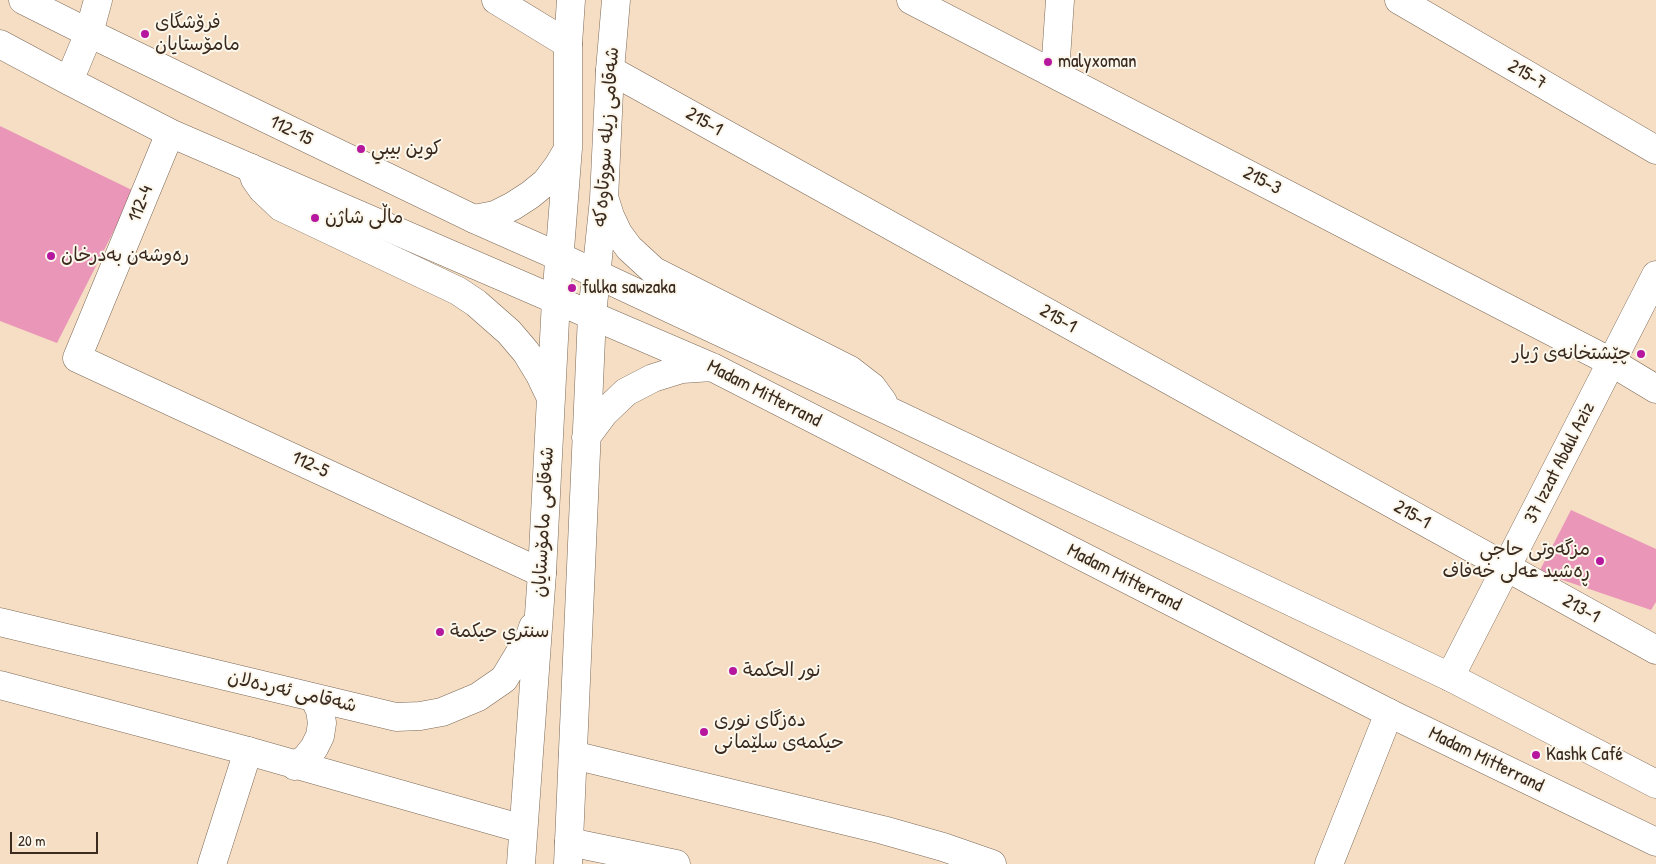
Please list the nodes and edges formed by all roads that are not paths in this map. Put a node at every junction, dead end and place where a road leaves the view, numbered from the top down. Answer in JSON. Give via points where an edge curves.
{"nodes":[{"id":1,"x":23,"y":0,"type":"edge"},
{"id":2,"x":98,"y":0,"type":"edge"},
{"id":3,"x":496,"y":0,"type":"edge"},
{"id":4,"x":571,"y":0,"type":"edge"},
{"id":5,"x":616,"y":0,"type":"edge"},
{"id":6,"x":912,"y":0,"type":"edge"},
{"id":7,"x":1060,"y":0,"type":"edge"},
{"id":8,"x":1399,"y":0,"type":"edge"},
{"id":9,"x":89,"y":33,"type":"junction"},
{"id":10,"x":0,"y":44,"type":"edge"},
{"id":11,"x":568,"y":44,"type":"junction"},
{"id":12,"x":610,"y":70,"type":"junction"},
{"id":13,"x":1055,"y":74,"type":"junction"},
{"id":14,"x":69,"y":81,"type":"junction"},
{"id":15,"x":170,"y":133,"type":"junction"},
{"id":16,"x":568,"y":148,"type":"junction"},
{"id":17,"x":1656,"y":150,"type":"edge"},
{"id":18,"x":250,"y":168,"type":"junction"},
{"id":19,"x":604,"y":199,"type":"junction"},
{"id":20,"x":474,"y":219,"type":"junction"},
{"id":21,"x":560,"y":258,"type":"junction"},
{"id":22,"x":596,"y":274,"type":"junction"},
{"id":23,"x":1656,"y":275,"type":"edge"},
{"id":24,"x":556,"y":300,"type":"junction"},
{"id":25,"x":592,"y":315,"type":"junction"},
{"id":26,"x":77,"y":358,"type":"joint"},
{"id":27,"x":1611,"y":362,"type":"junction"},
{"id":28,"x":712,"y":367,"type":"junction"},
{"id":29,"x":1656,"y":389,"type":"edge"},
{"id":30,"x":551,"y":399,"type":"junction"},
{"id":31,"x":887,"y":410,"type":"junction"},
{"id":32,"x":586,"y":437,"type":"junction"},
{"id":33,"x":1506,"y":568,"type":"junction"},
{"id":34,"x":542,"y":573,"type":"junction"},
{"id":35,"x":539,"y":612,"type":"junction"},
{"id":36,"x":0,"y":622,"type":"edge"},
{"id":37,"x":1656,"y":650,"type":"edge"},
{"id":38,"x":1450,"y":677,"type":"junction"},
{"id":39,"x":0,"y":685,"type":"edge"},
{"id":40,"x":314,"y":698,"type":"junction"},
{"id":41,"x":1388,"y":713,"type":"junction"},
{"id":42,"x":248,"y":751,"type":"junction"},
{"id":43,"x":573,"y":756,"type":"junction"},
{"id":44,"x":295,"y":766,"type":"junction"},
{"id":45,"x":1656,"y":784,"type":"edge"},
{"id":46,"x":523,"y":829,"type":"junction"},
{"id":47,"x":1656,"y":842,"type":"edge"},
{"id":48,"x":568,"y":853,"type":"edge"},
{"id":49,"x":212,"y":864,"type":"edge"},
{"id":50,"x":521,"y":864,"type":"edge"},
{"id":51,"x":676,"y":864,"type":"edge"},
{"id":52,"x":992,"y":864,"type":"edge"},
{"id":53,"x":1329,"y":864,"type":"edge"}],
"edges":[{"from":1,"to":9,"type":"main road","name":"112-15"},
{"from":2,"to":9,"type":"main road"},
{"from":3,"to":11,"type":"main road"},
{"from":4,"to":11,"type":"main road","name":"شەقامی زیلە سووتاوەکە"},
{"from":5,"to":12,"type":"main road","name":"شەقامی زیلە سووتاوەکە"},
{"from":6,"to":13,"type":"main road","name":"215-3"},
{"from":7,"to":13,"type":"main road"},
{"from":8,"to":17,"type":"main road","name":"215-7"},
{"from":9,"to":14,"type":"main road"},
{"from":9,"to":20,"type":"main road","name":"112-15"},
{"from":10,"to":14,"type":"main road","name":"Madam Mitterrand"},
{"from":11,"to":16,"type":"main road","name":"شەقامی زیلە سووتاوەکە"},
{"from":12,"to":19,"type":"main road","name":"شەقامی زیلە سووتاوەکە"},
{"from":12,"to":33,"type":"main road","name":"215-1"},
{"from":13,"to":27,"type":"main road","name":"215-3"},
{"from":14,"to":15,"type":"main road","name":"Madam Mitterrand"},
{"from":15,"to":18,"type":"main road","name":"Madam Mitterrand"},
{"from":15,"to":26,"type":"main road","name":"112-4"},
{"from":16,"to":20,"type":"main road","via":[[546,182],[530,196],[495,214]]},
{"from":16,"to":21,"type":"main road","name":"شەقامی زیلە سووتاوەکە"},
{"from":18,"to":24,"type":"main road","name":"Madam Mitterrand"},
{"from":18,"to":30,"type":"main road","via":[[262,189],[281,207],[458,291],[476,303],[526,352]]},
{"from":19,"to":22,"type":"main road","name":"شەقامی زیلە سووتاوەکە"},
{"from":19,"to":31,"type":"main road","via":[[618,233],[654,271],[850,370],[872,387]]},
{"from":20,"to":21,"type":"main road","name":"112-15"},
{"from":21,"to":22,"type":"main road","name":"Madam Mitterrand"},
{"from":21,"to":24,"type":"main road","name":"شەقامی زیلە سووتاوەکە"},
{"from":22,"to":25,"type":"main road","name":"شەقامی زیلە سووتاوەکە"},
{"from":22,"to":31,"type":"main road","name":"Madam Mitterrand"},
{"from":23,"to":27,"type":"main road","name":"37 Izzat Abdul Aziz"},
{"from":24,"to":25,"type":"main road","name":"Madam Mitterrand"},
{"from":24,"to":30,"type":"main road","name":"شەقامی مامۆستایان"},
{"from":25,"to":28,"type":"main road","name":"Madam Mitterrand"},
{"from":25,"to":32,"type":"main road","name":"شەقامی مامۆستایان"},
{"from":26,"to":34,"type":"main road","name":"112-5"},
{"from":27,"to":29,"type":"main road","name":"215-3"},
{"from":27,"to":33,"type":"main road","name":"37 Izzat Abdul Aziz"},
{"from":28,"to":32,"type":"main road","via":[[682,369],[653,378],[626,392],[604,412]]},
{"from":28,"to":41,"type":"main road","name":"Madam Mitterrand"},
{"from":30,"to":34,"type":"main road","name":"شەقامی مامۆستایان"},
{"from":31,"to":38,"type":"main road","name":"Madam Mitterrand"},
{"from":32,"to":43,"type":"main road","name":"شەقامی مامۆستایان"},
{"from":33,"to":37,"type":"main road","name":"213-1"},
{"from":33,"to":38,"type":"main road","name":"37 Izzat Abdul Aziz"},
{"from":34,"to":35,"type":"main road","name":"شەقامی مامۆستایان"},
{"from":35,"to":40,"type":"main road","name":"شەقامی ئەردەلان","via":[[530,636],[504,679],[478,698],[452,709],[396,717]]},
{"from":35,"to":46,"type":"main road","name":"شەقامی مامۆستایان"},
{"from":36,"to":40,"type":"main road","name":"شەقامی ئەردەلان"},
{"from":38,"to":45,"type":"main road","name":"Madam Mitterrand"},
{"from":39,"to":42,"type":"main road"},
{"from":40,"to":44,"type":"main road","via":[[320,710],[320,736],[306,758]]},
{"from":41,"to":47,"type":"main road","name":"Madam Mitterrand"},
{"from":41,"to":53,"type":"main road"},
{"from":42,"to":44,"type":"main road"},
{"from":42,"to":49,"type":"main road"},
{"from":43,"to":48,"type":"main road","name":"شەقامی مامۆستایان"},
{"from":43,"to":52,"type":"main road","via":[[883,830]]},
{"from":44,"to":46,"type":"main road"},
{"from":46,"to":50,"type":"main road","name":"شەقامی مامۆستایان"},
{"from":48,"to":51,"type":"main road"}]}
